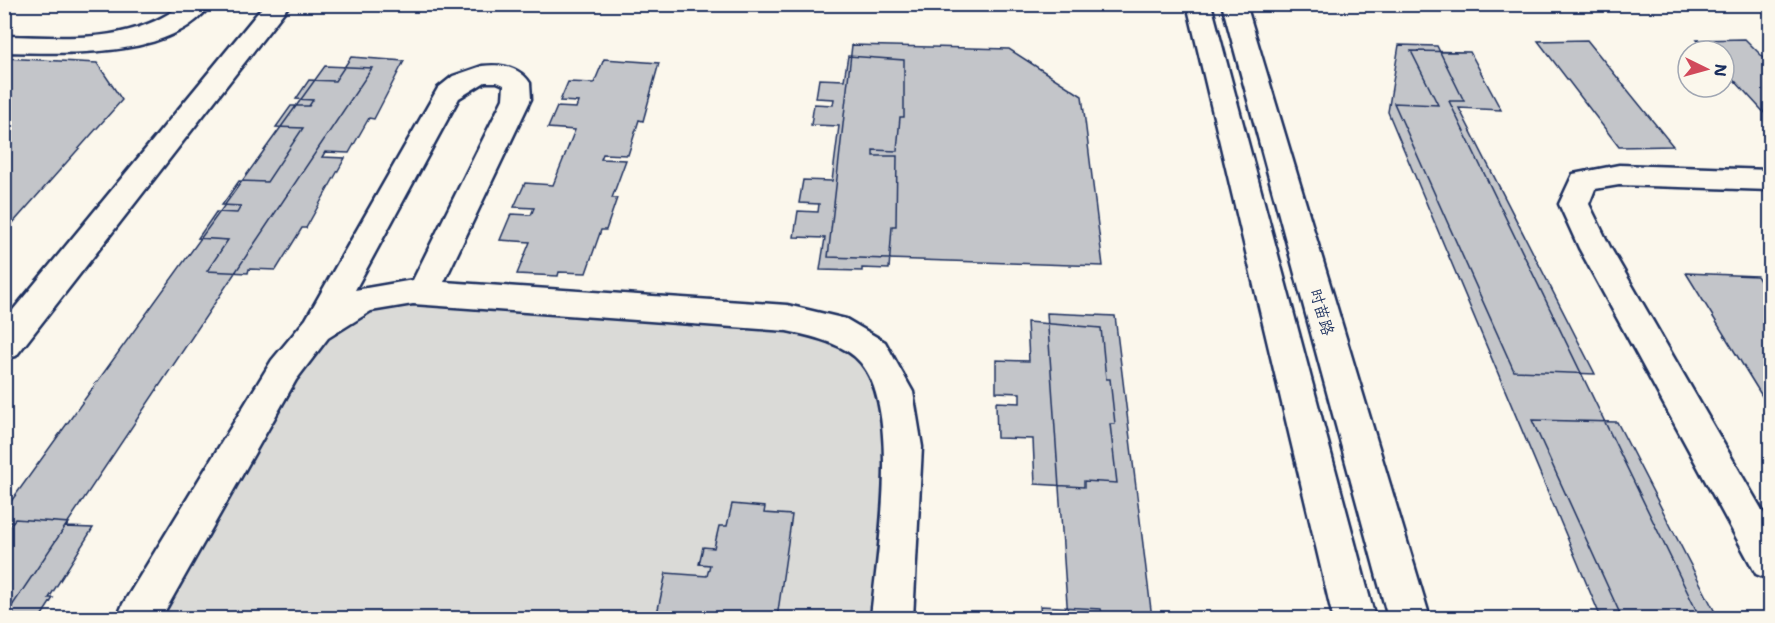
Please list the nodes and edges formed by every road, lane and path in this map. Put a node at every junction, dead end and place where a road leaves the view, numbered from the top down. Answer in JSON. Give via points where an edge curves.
{"nodes":[{"id":1,"x":199,"y":4,"type":"edge"},
{"id":2,"x":278,"y":4,"type":"edge"},
{"id":3,"x":1199,"y":4,"type":"edge"},
{"id":4,"x":1234,"y":4,"type":"edge"},
{"id":5,"x":4,"y":44,"type":"edge"},
{"id":6,"x":1770,"y":180,"type":"edge"},
{"id":7,"x":423,"y":292,"type":"junction"},
{"id":8,"x":316,"y":329,"type":"junction"},
{"id":9,"x":4,"y":346,"type":"edge"},
{"id":10,"x":1770,"y":561,"type":"edge"},
{"id":11,"x":138,"y":618,"type":"edge"},
{"id":12,"x":892,"y":618,"type":"edge"},
{"id":13,"x":1354,"y":618,"type":"edge"},
{"id":14,"x":1409,"y":618,"type":"edge"}],
"edges":[{"from":1,"to":5,"type":"street","via":[[166,28],[133,39],[96,44]]},
{"from":2,"to":9,"type":"street"},
{"from":3,"to":13,"type":"street"},
{"from":4,"to":14,"type":"street","name":"时苗路"},
{"from":6,"to":10,"type":"street","via":[[1619,175],[1583,181],[1574,204]]},
{"from":7,"to":8,"type":"street","via":[[363,300]]},
{"from":7,"to":8,"type":"street","via":[[517,99],[518,83],[510,78],[478,75],[462,81],[448,94]]},
{"from":7,"to":12,"type":"street","via":[[787,318],[834,328],[873,352],[895,392],[904,447]]},
{"from":8,"to":11,"type":"street","via":[[284,370]]}]}
